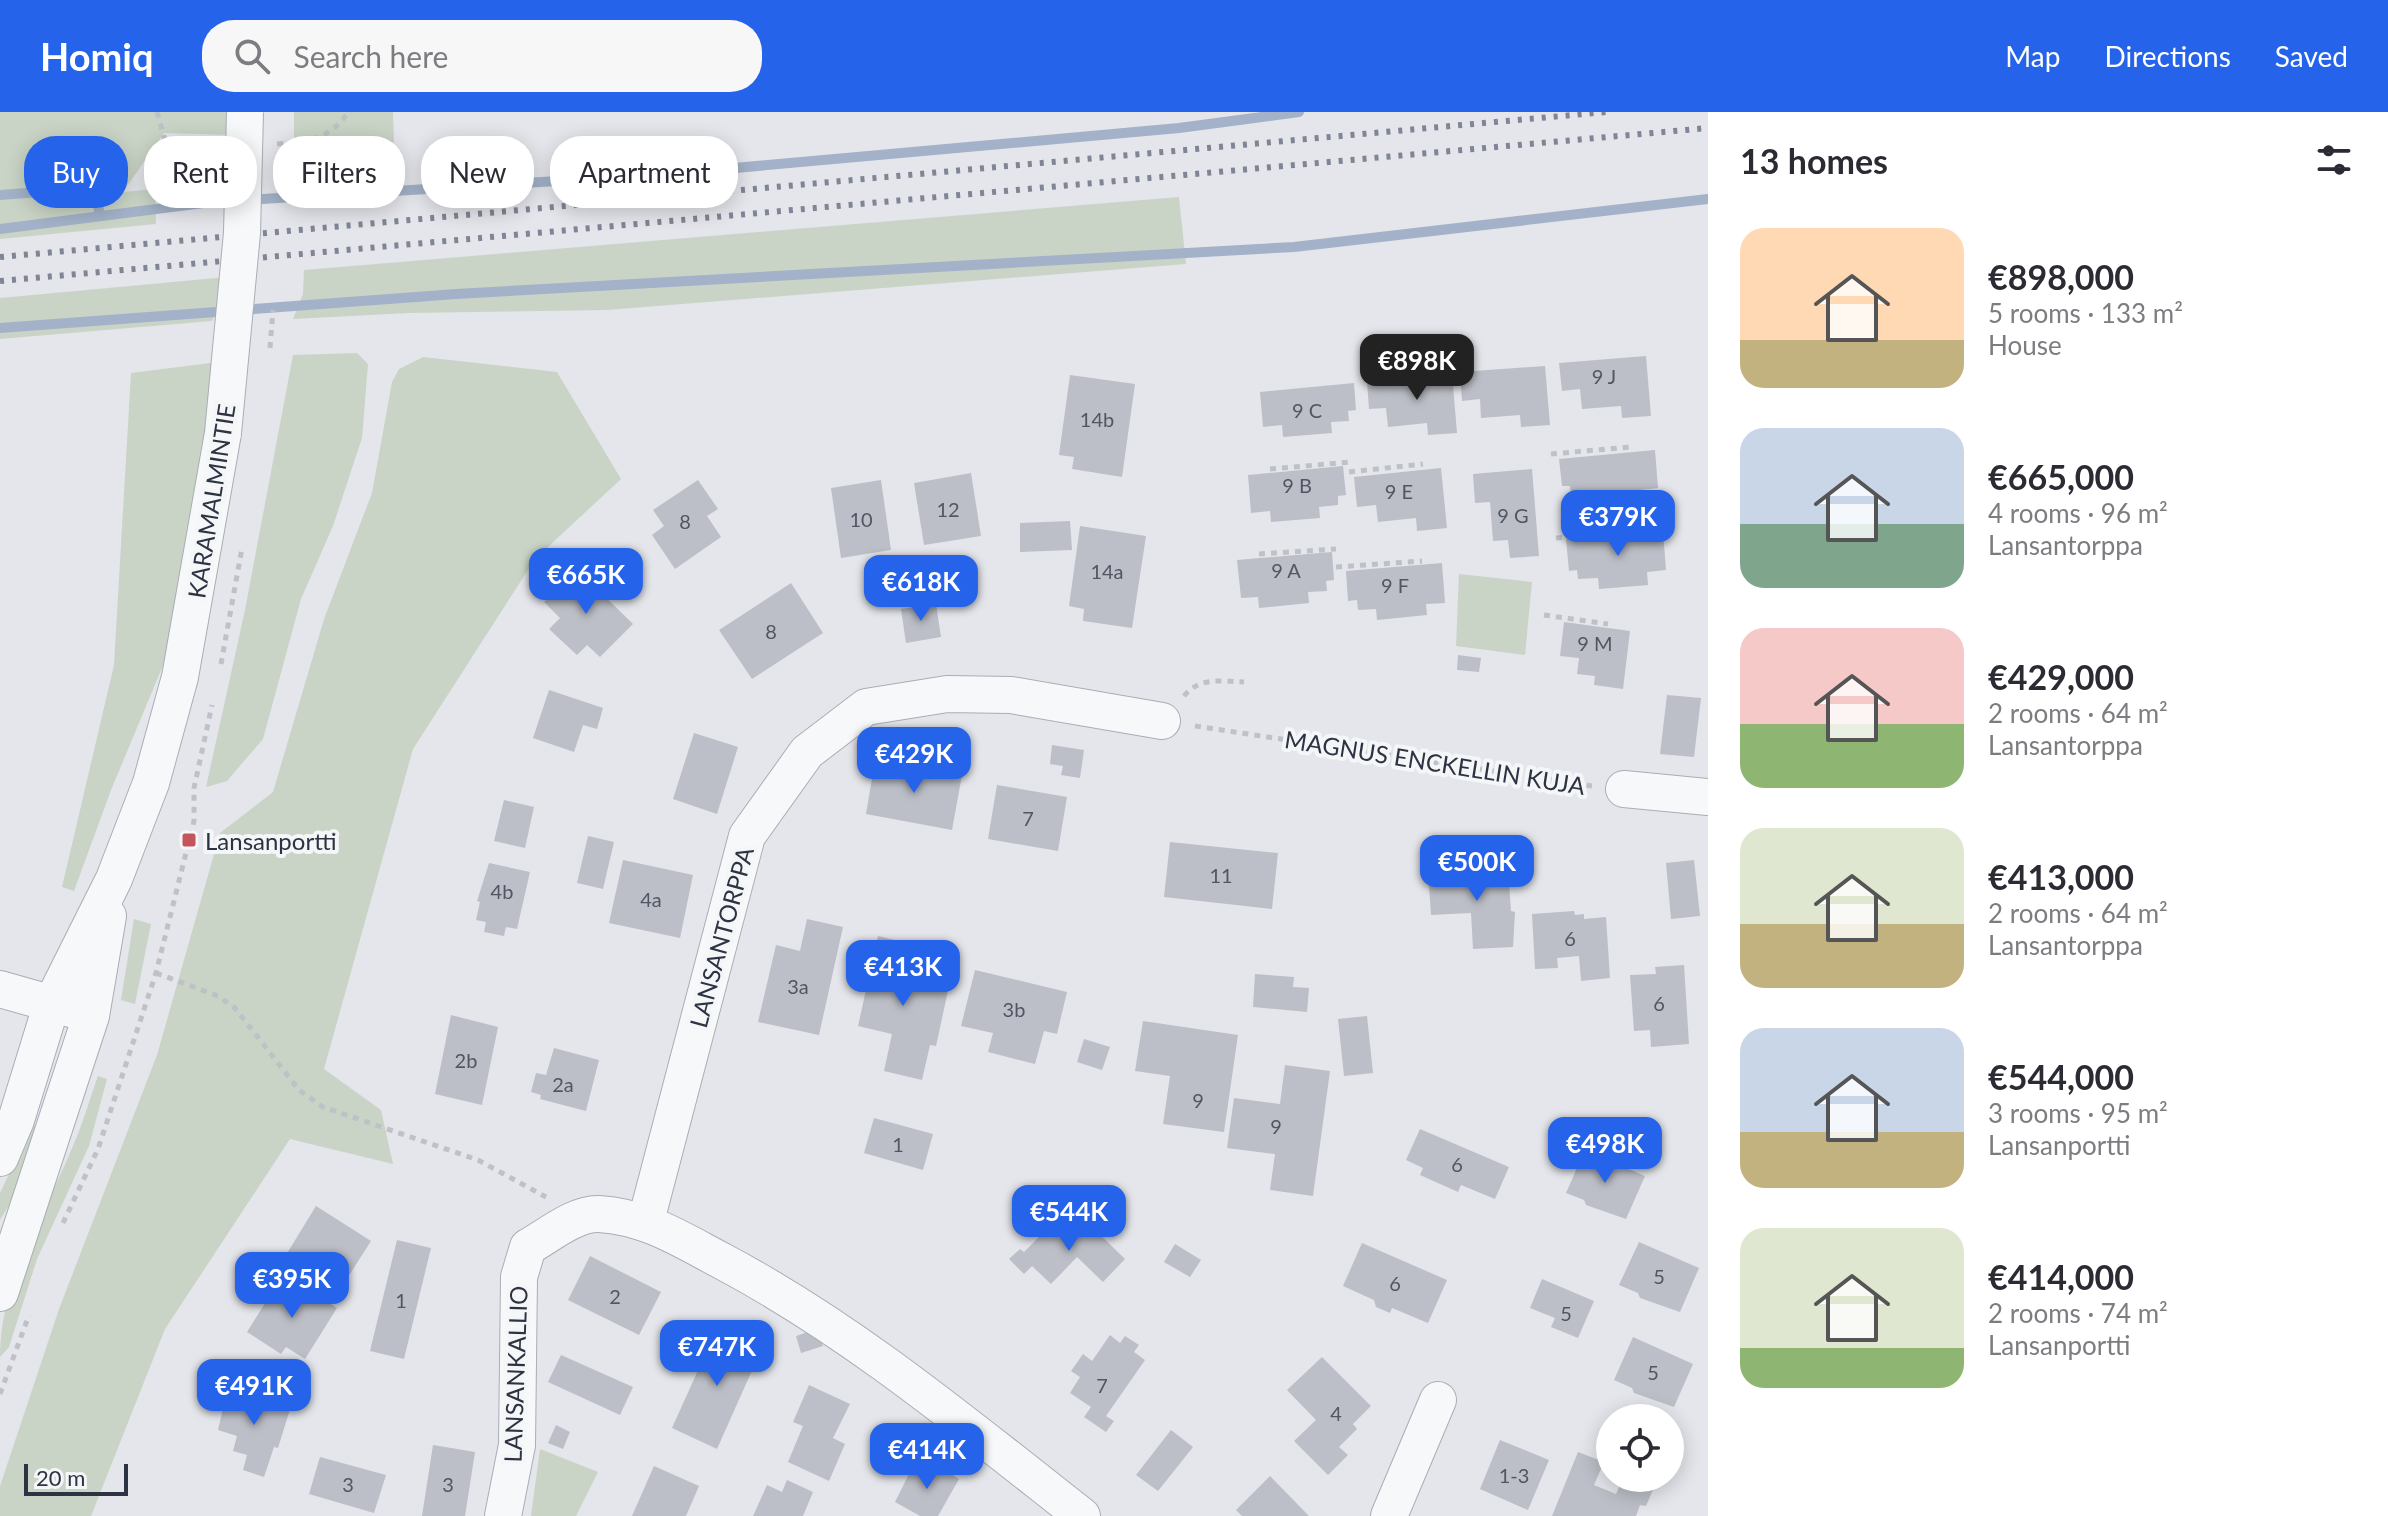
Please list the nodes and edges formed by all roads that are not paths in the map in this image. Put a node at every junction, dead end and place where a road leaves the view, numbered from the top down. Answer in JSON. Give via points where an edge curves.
{"nodes":[{"id":1,"x":245,"y":112,"type":"edge"},
{"id":2,"x":1162,"y":721,"type":"road end"},
{"id":3,"x":1624,"y":789,"type":"road end"},
{"id":4,"x":1708,"y":797,"type":"edge"},
{"id":5,"x":114,"y":879,"type":"junction"},
{"id":6,"x":0,"y":989,"type":"edge"},
{"id":7,"x":52,"y":1003,"type":"junction"},
{"id":8,"x":91,"y":1016,"type":"junction"},
{"id":9,"x":0,"y":1158,"type":"edge"},
{"id":10,"x":646,"y":1221,"type":"junction"},
{"id":11,"x":15,"y":1302,"type":"edge"},
{"id":12,"x":1438,"y":1400,"type":"dead end"},
{"id":13,"x":503,"y":1516,"type":"edge"},
{"id":14,"x":1082,"y":1516,"type":"edge"},
{"id":15,"x":1389,"y":1516,"type":"edge"}],
"edges":[{"from":1,"to":5,"type":"street","name":"KARAMALMINTIE","bridge":true,"via":[[240,262],[211,520],[180,677],[151,783]]},
{"from":2,"to":10,"type":"street","name":"LANSANTORPPA","via":[[1011,695],[947,694],[866,707],[807,752],[747,836]]},
{"from":3,"to":4,"type":"street"},
{"from":5,"to":7,"type":"street","name":"KARAMALMINTIE"},
{"from":5,"to":8,"type":"street","name":"KARAMALMINTIE"},
{"from":6,"to":7,"type":"street"},
{"from":7,"to":8,"type":"street"},
{"from":7,"to":9,"type":"street","name":"KARAMALMINTIE"},
{"from":8,"to":11,"type":"street","name":"KARAMALMINTIE"},
{"from":10,"to":13,"type":"street","name":"LANSANKALLIO","via":[[583,1216],[528,1247],[519,1277],[517,1445]]},
{"from":10,"to":14,"type":"street","via":[[791,1298],[900,1374]]},
{"from":12,"to":15,"type":"street"}]}
